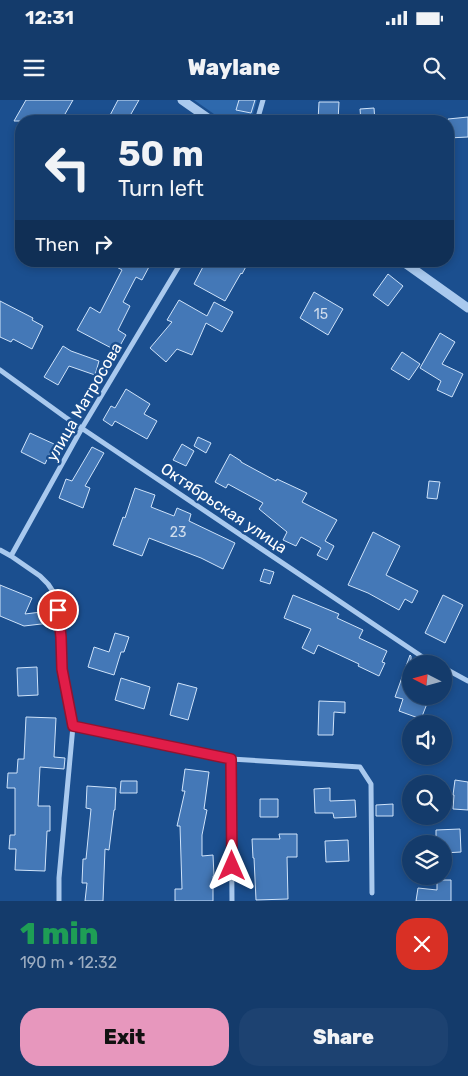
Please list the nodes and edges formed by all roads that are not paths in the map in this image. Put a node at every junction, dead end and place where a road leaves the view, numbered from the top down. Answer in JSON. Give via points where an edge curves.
{"nodes":[{"id":1,"x":182,"y":100,"type":"edge"},
{"id":2,"x":263,"y":100,"type":"edge"},
{"id":3,"x":203,"y":115,"type":"edge"},
{"id":4,"x":259,"y":115,"type":"edge"},
{"id":5,"x":178,"y":267,"type":"edge"},
{"id":6,"x":410,"y":267,"type":"edge"},
{"id":7,"x":468,"y":308,"type":"edge"},
{"id":8,"x":0,"y":370,"type":"edge"},
{"id":9,"x":82,"y":428,"type":"junction"},
{"id":10,"x":0,"y":550,"type":"edge"},
{"id":11,"x":11,"y":556,"type":"junction"},
{"id":12,"x":420,"y":655,"type":"edge"},
{"id":13,"x":452,"y":672,"type":"edge"},
{"id":14,"x":468,"y":681,"type":"edge"},
{"id":15,"x":73,"y":726,"type":"junction"},
{"id":16,"x":231,"y":759,"type":"junction"},
{"id":17,"x":372,"y":893,"type":"dead end"},
{"id":18,"x":58,"y":901,"type":"edge"},
{"id":19,"x":232,"y":901,"type":"edge"}],
"edges":[{"from":1,"to":3,"type":"street"},
{"from":2,"to":4,"type":"street"},
{"from":5,"to":9,"type":"street","name":"улица Матросова"},
{"from":6,"to":7,"type":"street"},
{"from":8,"to":9,"type":"street","name":"Октябрьская улица"},
{"from":9,"to":11,"type":"street","name":"улица Матросова"},
{"from":9,"to":12,"type":"street","name":"Октябрьская улица"},
{"from":10,"to":11,"type":"street"},
{"from":11,"to":15,"type":"street","via":[[40,576],[54,593],[62,669]]},
{"from":13,"to":14,"type":"street"},
{"from":15,"to":16,"type":"street"},
{"from":15,"to":18,"type":"street"},
{"from":16,"to":17,"type":"street","via":[[360,767],[371,784]]},
{"from":16,"to":19,"type":"street"}]}
